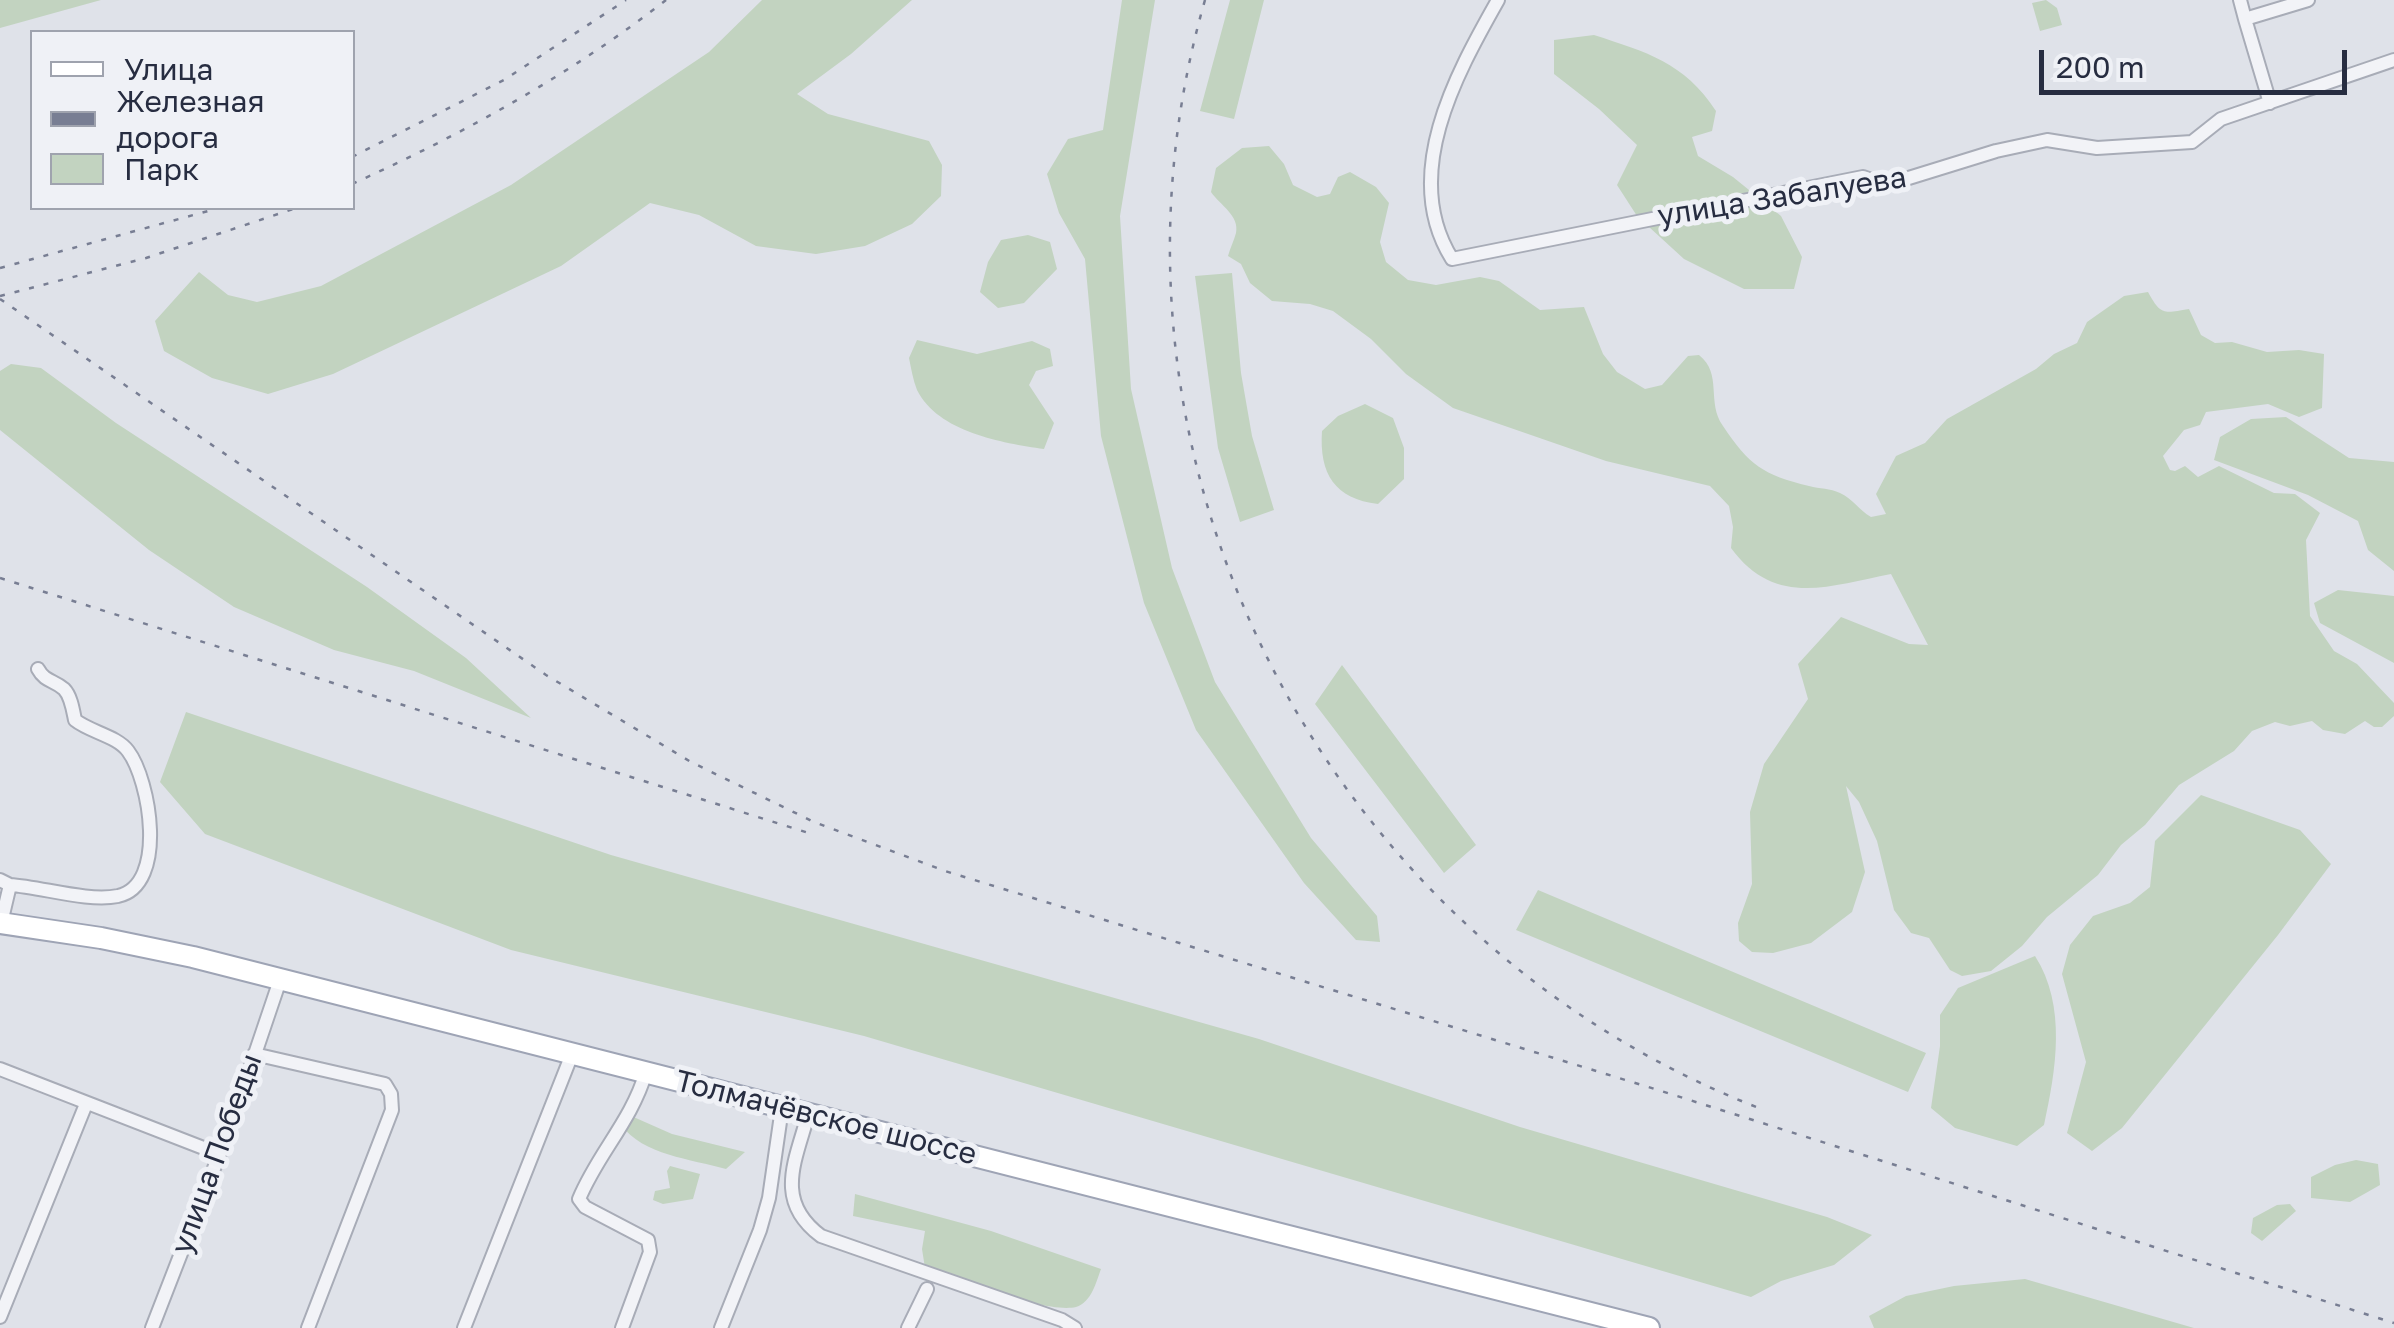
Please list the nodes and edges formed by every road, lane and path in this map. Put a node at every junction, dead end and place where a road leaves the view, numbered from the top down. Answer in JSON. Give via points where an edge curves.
{"nodes":[{"id":1,"x":1498,"y":0,"type":"edge"},
{"id":2,"x":2240,"y":0,"type":"edge"},
{"id":3,"x":2308,"y":0,"type":"edge"},
{"id":4,"x":2245,"y":19,"type":"junction"},
{"id":5,"x":2394,"y":60,"type":"edge"},
{"id":6,"x":2270,"y":103,"type":"junction"},
{"id":7,"x":38,"y":669,"type":"dead end"},
{"id":8,"x":5,"y":882,"type":"edge"},
{"id":9,"x":0,"y":923,"type":"edge"},
{"id":10,"x":280,"y":980,"type":"junction"},
{"id":11,"x":254,"y":1054,"type":"junction"},
{"id":12,"x":572,"y":1054,"type":"junction"},
{"id":13,"x":0,"y":1069,"type":"edge"},
{"id":14,"x":646,"y":1072,"type":"junction"},
{"id":15,"x":86,"y":1104,"type":"junction"},
{"id":16,"x":782,"y":1108,"type":"junction"},
{"id":17,"x":808,"y":1115,"type":"junction"},
{"id":18,"x":219,"y":1154,"type":"junction"},
{"id":19,"x":927,"y":1289,"type":"dead end"},
{"id":20,"x":0,"y":1317,"type":"edge"},
{"id":21,"x":152,"y":1328,"type":"edge"},
{"id":22,"x":308,"y":1328,"type":"edge"},
{"id":23,"x":464,"y":1328,"type":"edge"},
{"id":24,"x":622,"y":1328,"type":"edge"},
{"id":25,"x":722,"y":1328,"type":"edge"},
{"id":26,"x":908,"y":1328,"type":"edge"},
{"id":27,"x":1075,"y":1328,"type":"edge"},
{"id":28,"x":1649,"y":1328,"type":"edge"}],
"edges":[{"from":1,"to":6,"type":"street","name":"улица Забалуева","via":[[1441,118],[1431,163],[1430,204],[1452,260],[1863,178],[1886,185],[2047,140],[2098,148],[2192,142],[2222,119]]},
{"from":2,"to":4,"type":"street"},
{"from":3,"to":4,"type":"street"},
{"from":4,"to":6,"type":"street"},
{"from":5,"to":6,"type":"street","name":"улица Забалуева"},
{"from":7,"to":8,"type":"street","via":[[44,680],[64,689],[75,720],[132,756],[151,842],[144,872],[118,896],[77,896]]},
{"from":8,"to":9,"type":"street"},
{"from":9,"to":10,"type":"main road","name":"Толмачёвское шоссе","via":[[102,938]]},
{"from":10,"to":11,"type":"street","name":"улица Победы"},
{"from":10,"to":12,"type":"main road","name":"Толмачёвское шоссе"},
{"from":11,"to":18,"type":"street","name":"улица Победы"},
{"from":11,"to":22,"type":"street","via":[[385,1084],[391,1094],[392,1110]]},
{"from":12,"to":14,"type":"main road","name":"Толмачёвское шоссе"},
{"from":12,"to":23,"type":"street"},
{"from":13,"to":15,"type":"street"},
{"from":14,"to":16,"type":"main road","name":"Толмачёвское шоссе"},
{"from":14,"to":24,"type":"street","via":[[580,1199],[648,1240],[650,1252]]},
{"from":15,"to":18,"type":"street"},
{"from":15,"to":20,"type":"street"},
{"from":16,"to":17,"type":"main road","name":"Толмачёвское шоссе"},
{"from":16,"to":25,"type":"street","via":[[769,1198]]},
{"from":17,"to":27,"type":"street","via":[[791,1177],[792,1201],[804,1224],[820,1236]]},
{"from":17,"to":28,"type":"main road","name":"Толмачёвское шоссе"},
{"from":18,"to":21,"type":"street","name":"улица Победы"},
{"from":19,"to":26,"type":"street"}]}
